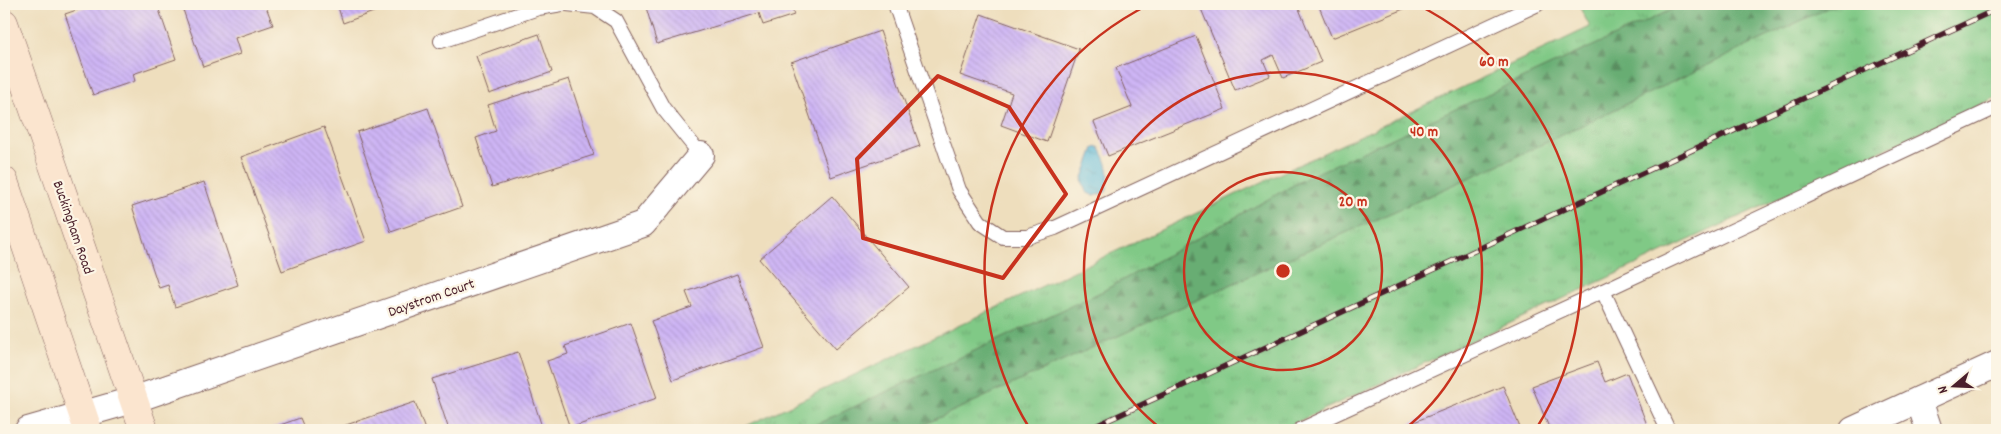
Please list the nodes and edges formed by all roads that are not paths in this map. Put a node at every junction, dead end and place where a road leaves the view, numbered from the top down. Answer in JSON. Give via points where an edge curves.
{"nodes":[{"id":1,"x":562,"y":4,"type":"edge"},
{"id":2,"x":566,"y":4,"type":"edge"},
{"id":3,"x":895,"y":4,"type":"edge"},
{"id":4,"x":1538,"y":4,"type":"edge"},
{"id":5,"x":4,"y":23,"type":"edge"},
{"id":6,"x":441,"y":41,"type":"dead end"},
{"id":7,"x":1997,"y":107,"type":"edge"},
{"id":8,"x":701,"y":155,"type":"joint"},
{"id":9,"x":4,"y":180,"type":"edge"},
{"id":10,"x":1603,"y":291,"type":"junction"},
{"id":11,"x":1997,"y":364,"type":"edge"},
{"id":12,"x":133,"y":400,"type":"junction"},
{"id":13,"x":1918,"y":400,"type":"junction"},
{"id":14,"x":86,"y":422,"type":"edge"},
{"id":15,"x":28,"y":430,"type":"edge"},
{"id":16,"x":144,"y":430,"type":"edge"},
{"id":17,"x":1300,"y":430,"type":"edge"},
{"id":18,"x":1668,"y":430,"type":"edge"},
{"id":19,"x":1853,"y":430,"type":"edge"},
{"id":20,"x":1929,"y":430,"type":"edge"}],
"edges":[{"from":1,"to":6,"type":"lane","via":[[538,8]]},
{"from":2,"to":8,"type":"lane","via":[[595,7],[616,21],[663,108]]},
{"from":3,"to":4,"type":"lane","via":[[959,190],[980,222],[1003,237],[1027,237],[1054,228]]},
{"from":5,"to":12,"type":"street","name":"Buckingham Road"},
{"from":7,"to":10,"type":"lane"},
{"from":8,"to":12,"type":"street","name":"Daystrom Court","via":[[642,224]]},
{"from":9,"to":14,"type":"street"},
{"from":10,"to":17,"type":"lane"},
{"from":10,"to":18,"type":"lane"},
{"from":11,"to":13,"type":"street"},
{"from":12,"to":14,"type":"street","name":"Daystrom Court"},
{"from":12,"to":16,"type":"street","name":"Buckingham Road"},
{"from":13,"to":19,"type":"street"},
{"from":13,"to":20,"type":"street"},
{"from":14,"to":15,"type":"street","name":"Daystrom Court"}]}
